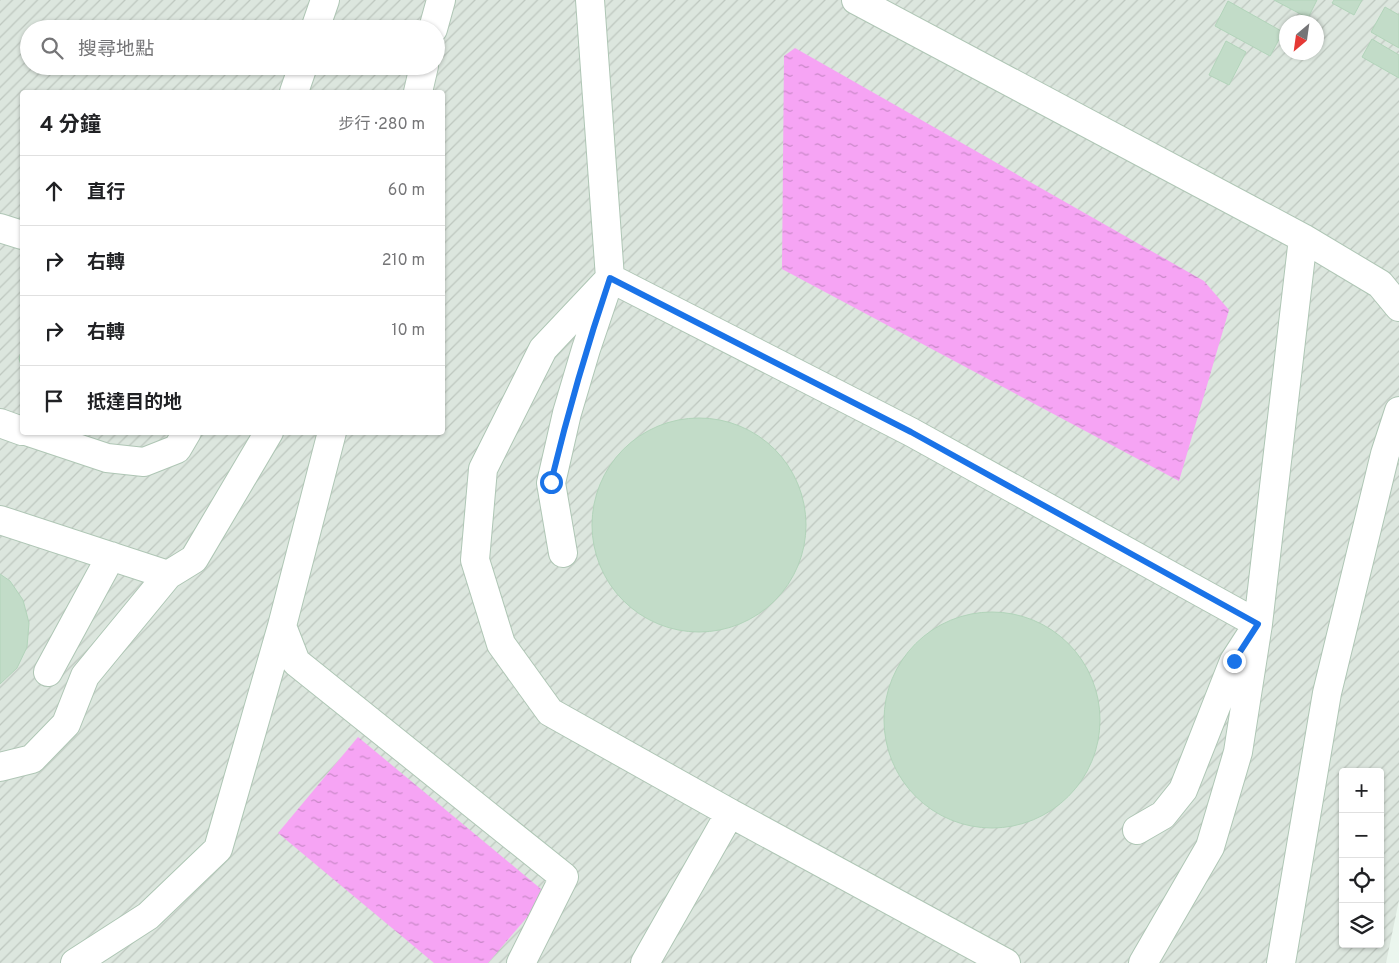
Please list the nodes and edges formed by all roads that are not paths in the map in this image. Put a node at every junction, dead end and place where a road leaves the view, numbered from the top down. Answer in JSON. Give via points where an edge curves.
{"nodes":[{"id":1,"x":325,"y":0,"type":"edge"},
{"id":2,"x":441,"y":0,"type":"edge"},
{"id":3,"x":590,"y":0,"type":"edge"},
{"id":4,"x":856,"y":0,"type":"edge"},
{"id":5,"x":318,"y":20,"type":"edge"},
{"id":6,"x":436,"y":20,"type":"edge"},
{"id":7,"x":300,"y":75,"type":"edge"},
{"id":8,"x":422,"y":75,"type":"edge"},
{"id":9,"x":295,"y":90,"type":"edge"},
{"id":10,"x":418,"y":90,"type":"edge"},
{"id":11,"x":0,"y":228,"type":"edge"},
{"id":12,"x":20,"y":234,"type":"edge"},
{"id":13,"x":1303,"y":238,"type":"junction"},
{"id":14,"x":610,"y":278,"type":"junction"},
{"id":15,"x":1399,"y":307,"type":"edge"},
{"id":16,"x":1399,"y":411,"type":"edge"},
{"id":17,"x":0,"y":423,"type":"edge"},
{"id":18,"x":20,"y":429,"type":"edge"},
{"id":19,"x":37,"y":435,"type":"edge"},
{"id":20,"x":185,"y":435,"type":"edge"},
{"id":21,"x":267,"y":435,"type":"edge"},
{"id":22,"x":331,"y":435,"type":"edge"},
{"id":23,"x":0,"y":520,"type":"edge"},
{"id":24,"x":564,"y":553,"type":"dead end"},
{"id":25,"x":111,"y":556,"type":"junction"},
{"id":26,"x":168,"y":575,"type":"junction"},
{"id":27,"x":1258,"y":624,"type":"junction"},
{"id":28,"x":282,"y":626,"type":"junction"},
{"id":29,"x":48,"y":672,"type":"dead end"},
{"id":30,"x":0,"y":767,"type":"edge"},
{"id":31,"x":730,"y":813,"type":"junction"},
{"id":32,"x":1137,"y":830,"type":"dead end"},
{"id":33,"x":75,"y":963,"type":"edge"},
{"id":34,"x":521,"y":963,"type":"edge"},
{"id":35,"x":645,"y":963,"type":"edge"},
{"id":36,"x":1006,"y":963,"type":"edge"},
{"id":37,"x":1143,"y":963,"type":"edge"},
{"id":38,"x":1281,"y":963,"type":"edge"}],
"edges":[{"from":1,"to":5,"type":"street"},
{"from":2,"to":6,"type":"street"},
{"from":3,"to":14,"type":"street"},
{"from":4,"to":13,"type":"street"},
{"from":7,"to":9,"type":"street"},
{"from":8,"to":10,"type":"street"},
{"from":11,"to":12,"type":"street"},
{"from":13,"to":15,"type":"street","via":[[1380,284]]},
{"from":13,"to":27,"type":"street"},
{"from":14,"to":24,"type":"street","via":[[578,377],[551,482]]},
{"from":14,"to":27,"type":"street","via":[[911,432]]},
{"from":14,"to":31,"type":"street","via":[[543,349],[483,469],[475,560],[501,644],[550,712]]},
{"from":16,"to":38,"type":"street","via":[[1385,454],[1328,694]]},
{"from":17,"to":18,"type":"street"},
{"from":19,"to":20,"type":"street","via":[[107,458],[144,462],[177,449]]},
{"from":21,"to":26,"type":"street","via":[[194,559]]},
{"from":22,"to":28,"type":"street"},
{"from":23,"to":25,"type":"street"},
{"from":25,"to":26,"type":"street"},
{"from":25,"to":29,"type":"street"},
{"from":26,"to":30,"type":"street","via":[[85,676],[66,724],[32,760]]},
{"from":27,"to":32,"type":"street","via":[[1234,661],[1183,790],[1163,815]]},
{"from":27,"to":37,"type":"street","via":[[1238,752],[1210,847]]},
{"from":28,"to":33,"type":"street","via":[[218,849],[148,916]]},
{"from":28,"to":34,"type":"street","via":[[296,662],[564,877]]},
{"from":31,"to":35,"type":"street"},
{"from":31,"to":36,"type":"street"}]}
